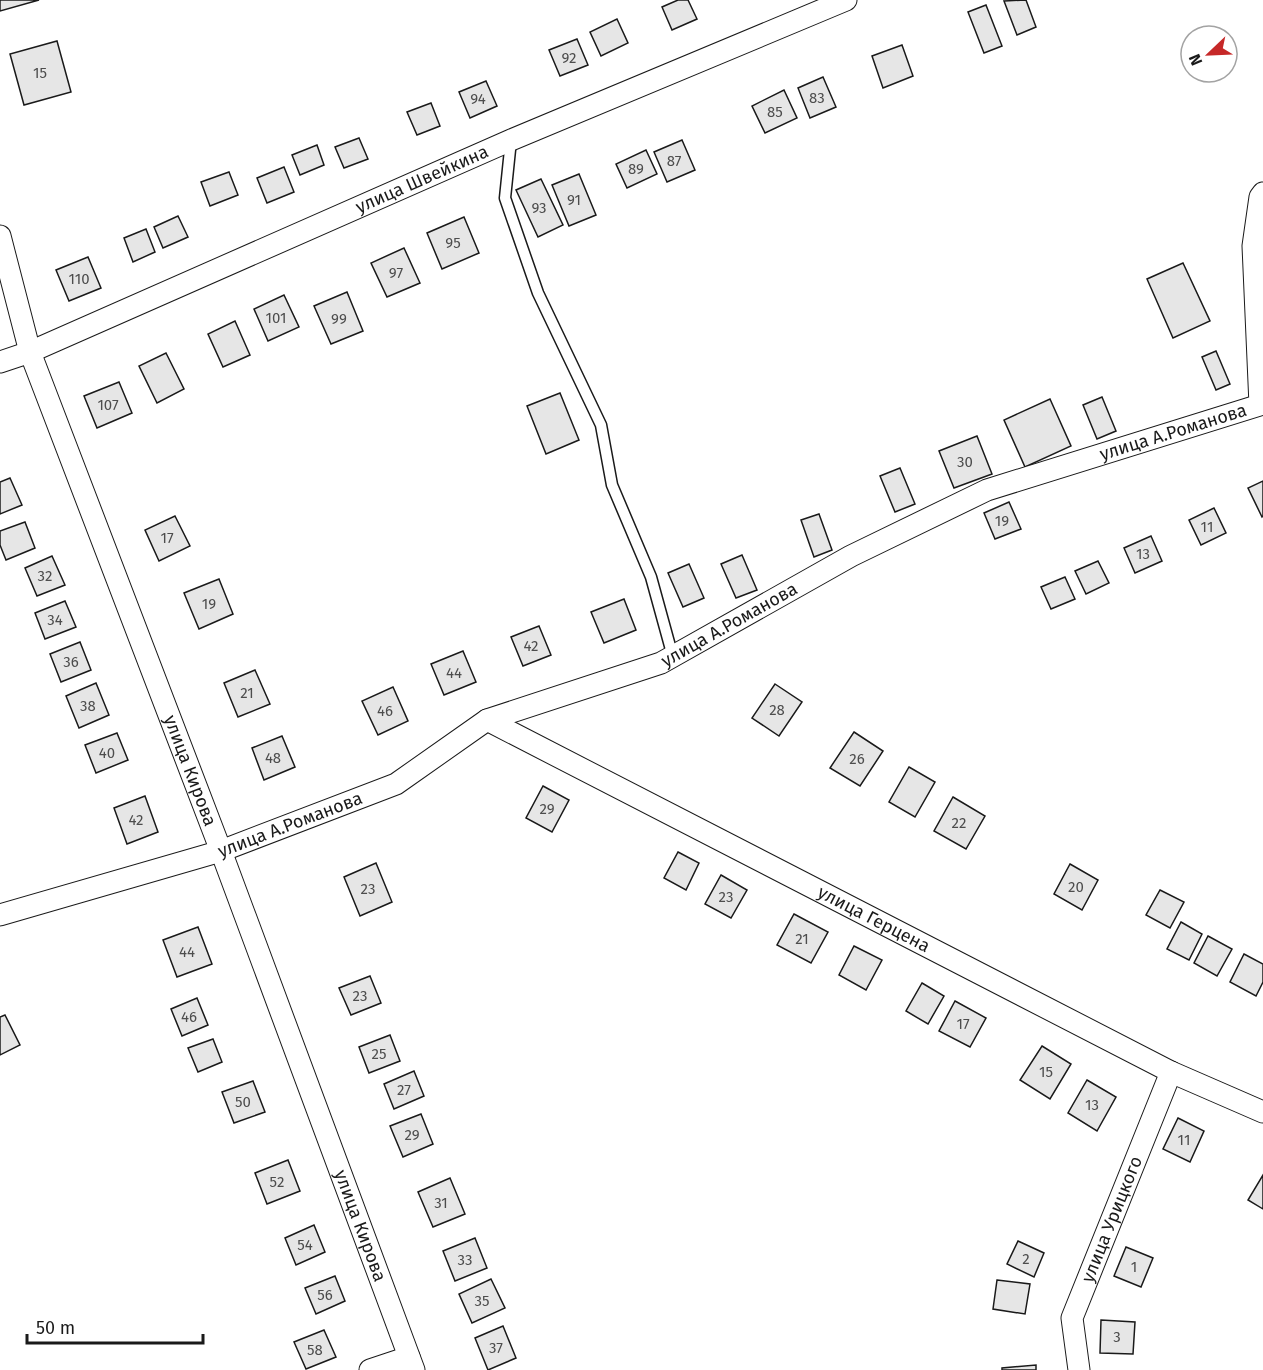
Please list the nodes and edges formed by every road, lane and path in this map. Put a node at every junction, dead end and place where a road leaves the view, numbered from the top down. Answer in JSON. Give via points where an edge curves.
{"nodes":[{"id":1,"x":836,"y":2,"type":"edge"},
{"id":2,"x":511,"y":140,"type":"junction"},
{"id":3,"x":1263,"y":193,"type":"edge"},
{"id":4,"x":0,"y":236,"type":"edge"},
{"id":5,"x":1258,"y":255,"type":"edge"},
{"id":6,"x":30,"y":352,"type":"junction"},
{"id":7,"x":0,"y":362,"type":"edge"},
{"id":8,"x":673,"y":657,"type":"junction"},
{"id":9,"x":487,"y":720,"type":"junction"},
{"id":10,"x":221,"y":851,"type":"junction"},
{"id":11,"x":0,"y":915,"type":"edge"},
{"id":12,"x":1171,"y":1072,"type":"junction"},
{"id":13,"x":1263,"y":1112,"type":"edge"},
{"id":14,"x":412,"y":1363,"type":"edge"},
{"id":15,"x":370,"y":1370,"type":"edge"},
{"id":16,"x":1079,"y":1370,"type":"edge"}],
"edges":[{"from":1,"to":2,"type":"street","name":"улица Швейкина"},
{"from":2,"to":6,"type":"street","name":"улица Швейкина"},
{"from":2,"to":8,"type":"lane","via":[[507,206],[538,293],[601,425],[612,485],[651,578]]},
{"from":3,"to":5,"type":"street","name":"улица А.Романова"},
{"from":4,"to":6,"type":"street","name":"улица Кирова"},
{"from":5,"to":8,"type":"street","name":"улица А.Романова","via":[[1260,405],[987,490],[851,556]]},
{"from":6,"to":7,"type":"street","name":"улица Швейкина"},
{"from":6,"to":10,"type":"street","name":"улица Кирова"},
{"from":8,"to":9,"type":"street","name":"улица А.Романова"},
{"from":9,"to":10,"type":"street","name":"улица А.Романова","via":[[396,784]]},
{"from":9,"to":12,"type":"street","name":"улица Герцена"},
{"from":10,"to":11,"type":"street","name":"улица А.Романова"},
{"from":10,"to":14,"type":"street","name":"улица Кирова"},
{"from":12,"to":13,"type":"street","name":"улица Герцена"},
{"from":12,"to":16,"type":"street","name":"улица Урицкого","via":[[1072,1317]]},
{"from":14,"to":15,"type":"street"}]}
